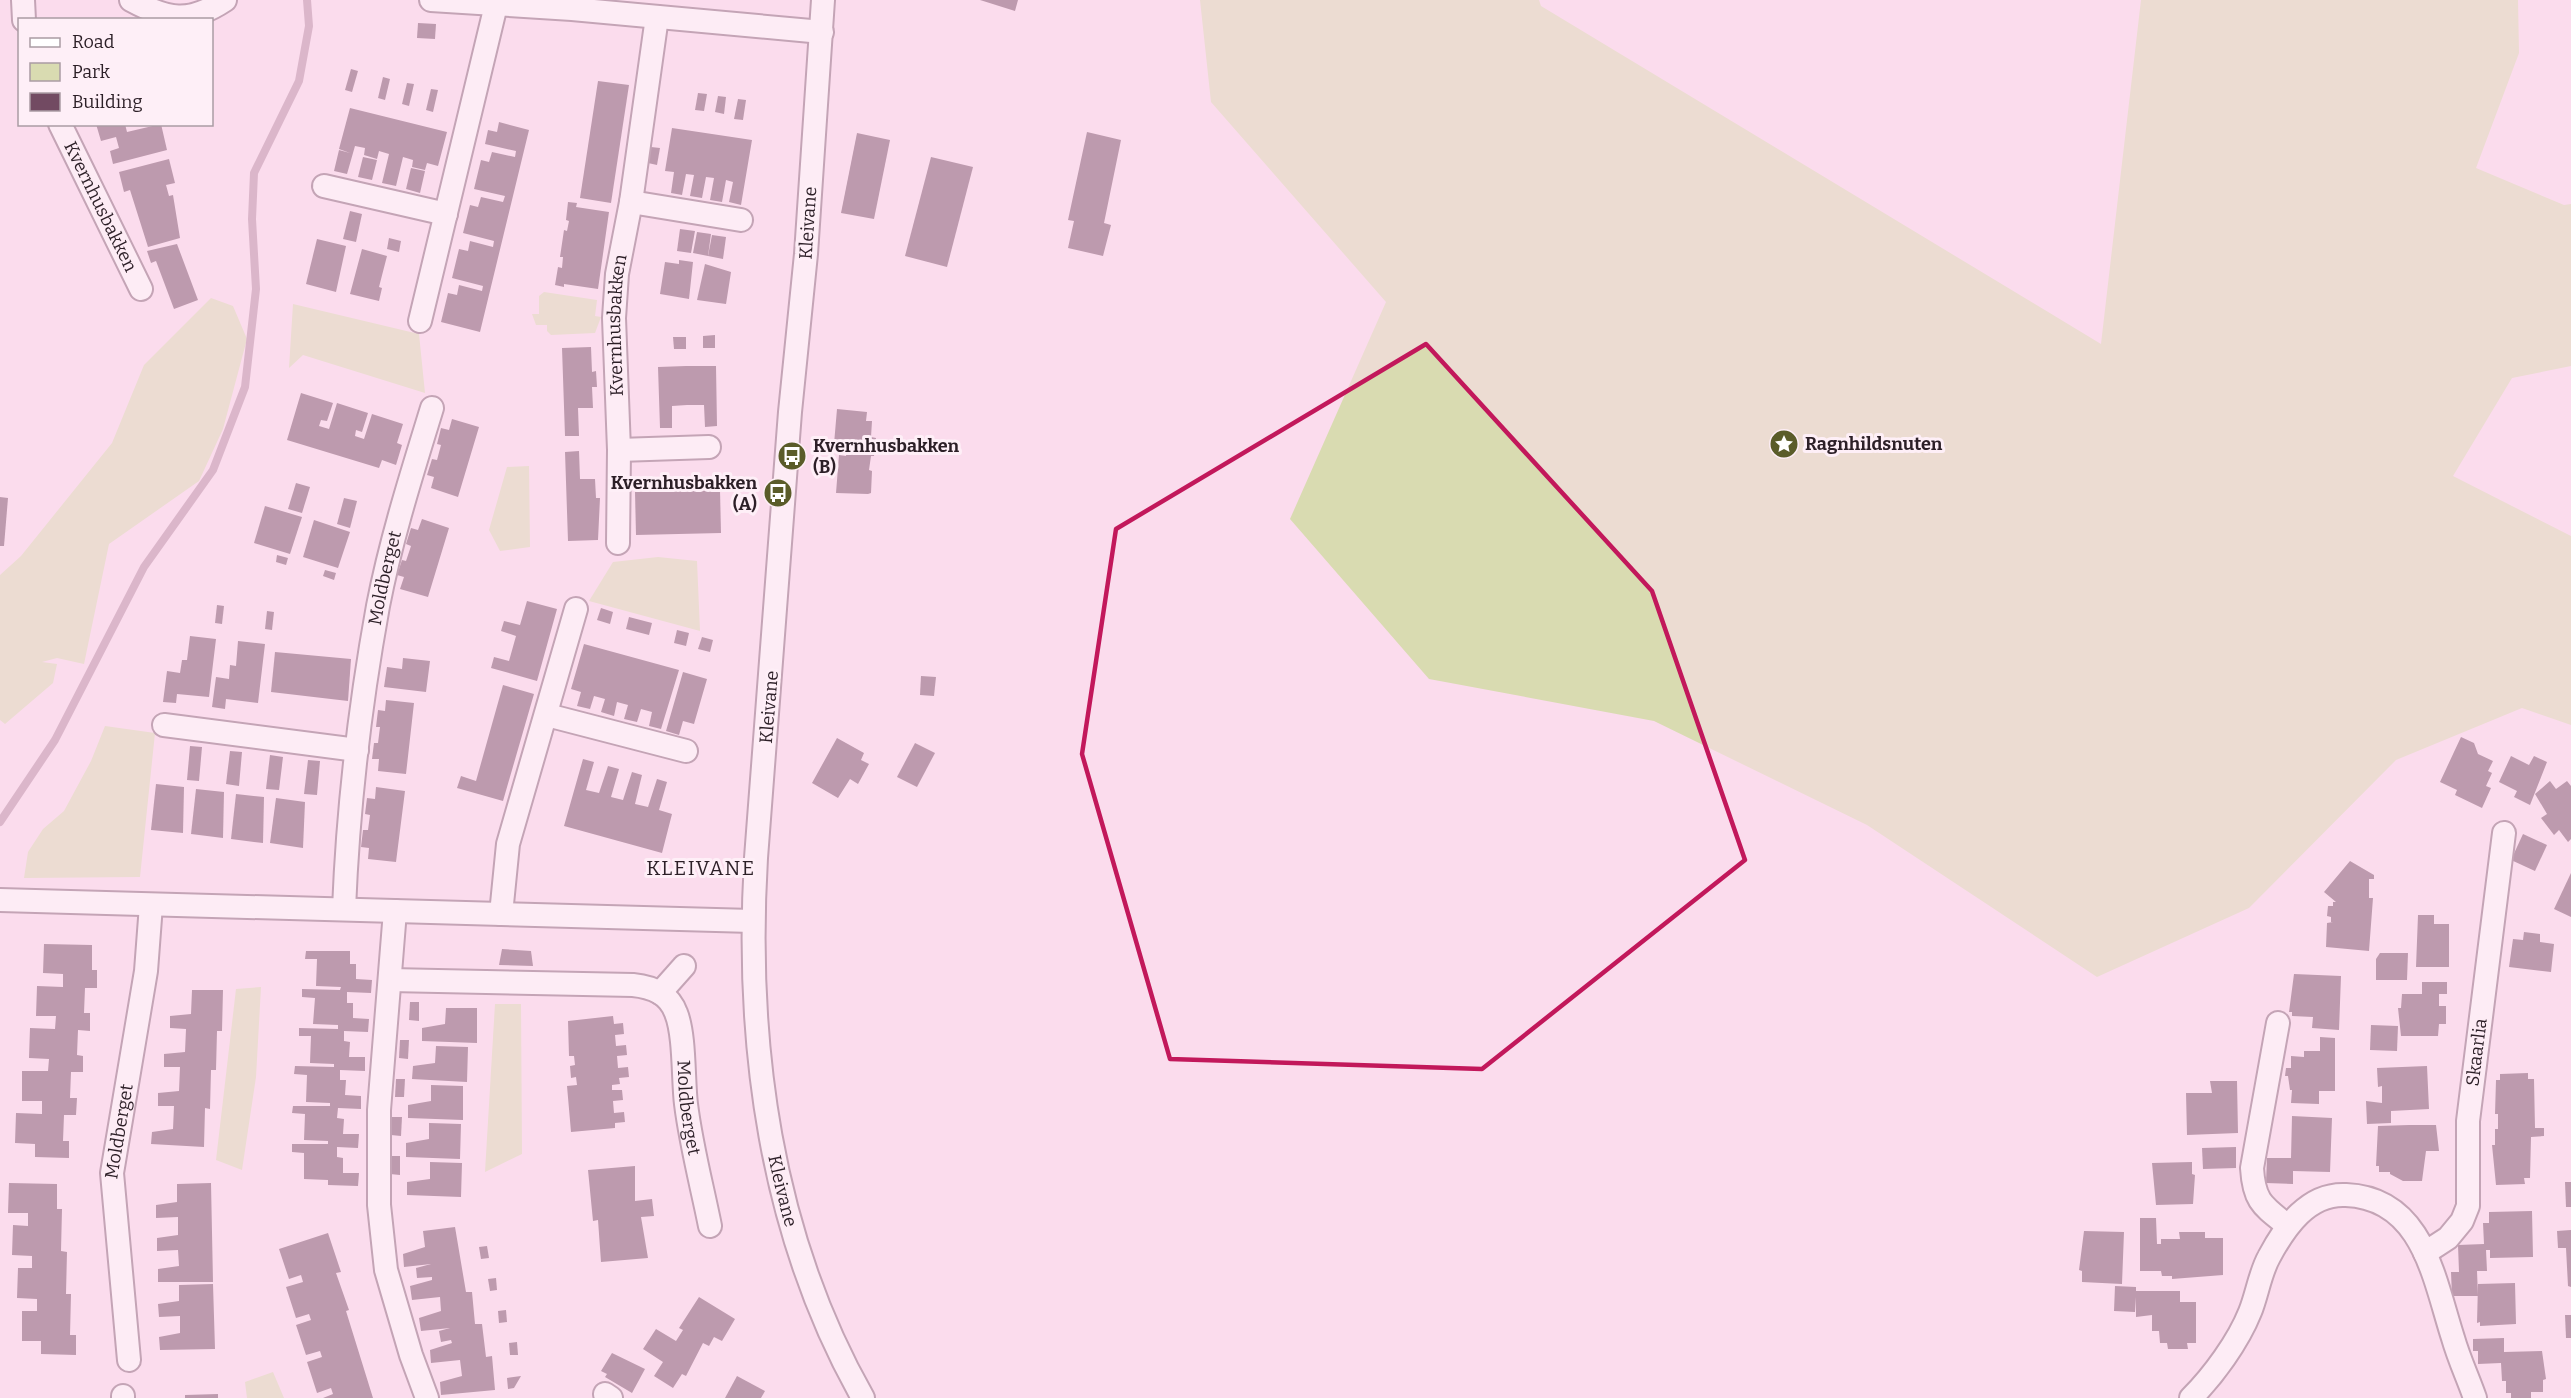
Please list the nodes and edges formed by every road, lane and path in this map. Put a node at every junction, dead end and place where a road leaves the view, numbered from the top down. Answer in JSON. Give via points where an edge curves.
{"nodes":[{"id":1,"x":23,"y":0,"type":"edge"},
{"id":2,"x":131,"y":0,"type":"edge"},
{"id":3,"x":225,"y":0,"type":"edge"},
{"id":4,"x":431,"y":0,"type":"edge"},
{"id":5,"x":824,"y":0,"type":"edge"},
{"id":6,"x":496,"y":5,"type":"junction"},
{"id":7,"x":657,"y":17,"type":"junction"},
{"id":8,"x":24,"y":18,"type":"edge"},
{"id":9,"x":822,"y":32,"type":"junction"},
{"id":10,"x":61,"y":126,"type":"edge"},
{"id":11,"x":324,"y":186,"type":"dead end"},
{"id":12,"x":631,"y":202,"type":"junction"},
{"id":13,"x":446,"y":214,"type":"junction"},
{"id":14,"x":741,"y":220,"type":"dead end"},
{"id":15,"x":141,"y":289,"type":"dead end"},
{"id":16,"x":420,"y":321,"type":"dead end"},
{"id":17,"x":432,"y":408,"type":"dead end"},
{"id":18,"x":709,"y":447,"type":"dead end"},
{"id":19,"x":619,"y":450,"type":"junction"},
{"id":20,"x":618,"y":543,"type":"dead end"},
{"id":21,"x":576,"y":609,"type":"dead end"},
{"id":22,"x":547,"y":715,"type":"junction"},
{"id":23,"x":164,"y":725,"type":"dead end"},
{"id":24,"x":357,"y":750,"type":"junction"},
{"id":25,"x":686,"y":751,"type":"dead end"},
{"id":26,"x":2504,"y":833,"type":"dead end"},
{"id":27,"x":0,"y":900,"type":"edge"},
{"id":28,"x":151,"y":905,"type":"junction"},
{"id":29,"x":344,"y":909,"type":"junction"},
{"id":30,"x":394,"y":911,"type":"junction"},
{"id":31,"x":501,"y":914,"type":"junction"},
{"id":32,"x":752,"y":921,"type":"junction"},
{"id":33,"x":684,"y":966,"type":"dead end"},
{"id":34,"x":390,"y":980,"type":"junction"},
{"id":35,"x":660,"y":993,"type":"junction"},
{"id":36,"x":2278,"y":1023,"type":"dead end"},
{"id":37,"x":710,"y":1226,"type":"dead end"},
{"id":38,"x":2288,"y":1226,"type":"junction"},
{"id":39,"x":2426,"y":1252,"type":"junction"},
{"id":40,"x":129,"y":1360,"type":"dead end"},
{"id":41,"x":427,"y":1398,"type":"edge"},
{"id":42,"x":862,"y":1398,"type":"edge"},
{"id":43,"x":2191,"y":1398,"type":"edge"},
{"id":44,"x":2475,"y":1398,"type":"edge"}],
"edges":[{"from":1,"to":8,"type":"street"},
{"from":2,"to":3,"type":"street","via":[[155,13],[178,18],[194,16]]},
{"from":4,"to":6,"type":"street"},
{"from":5,"to":9,"type":"street","name":"Kleivane"},
{"from":6,"to":7,"type":"street"},
{"from":6,"to":13,"type":"street"},
{"from":7,"to":9,"type":"street"},
{"from":7,"to":12,"type":"street","name":"Kvernhusbakken"},
{"from":9,"to":32,"type":"street","name":"Kleivane"},
{"from":10,"to":15,"type":"street","name":"Kvernhusbakken"},
{"from":11,"to":13,"type":"street"},
{"from":12,"to":14,"type":"street"},
{"from":12,"to":19,"type":"street","name":"Kvernhusbakken","via":[[617,274],[614,318]]},
{"from":13,"to":16,"type":"street"},
{"from":17,"to":24,"type":"street","name":"Moldberget","via":[[404,500],[379,604]]},
{"from":18,"to":19,"type":"street"},
{"from":19,"to":20,"type":"street","name":"Kvernhusbakken"},
{"from":21,"to":22,"type":"street"},
{"from":22,"to":25,"type":"street"},
{"from":22,"to":31,"type":"street","via":[[508,844]]},
{"from":23,"to":24,"type":"street"},
{"from":24,"to":29,"type":"street","name":"Moldberget"},
{"from":26,"to":39,"type":"street","name":"Skaarlia","via":[[2468,1121],[2468,1206],[2448,1238]]},
{"from":27,"to":28,"type":"street"},
{"from":28,"to":29,"type":"street"},
{"from":28,"to":40,"type":"street","name":"Moldberget","via":[[146,971],[112,1173]]},
{"from":29,"to":30,"type":"street"},
{"from":30,"to":31,"type":"street"},
{"from":30,"to":34,"type":"street"},
{"from":31,"to":32,"type":"street"},
{"from":32,"to":42,"type":"street","name":"Kleivane","via":[[757,1053],[775,1160],[809,1280]]},
{"from":33,"to":35,"type":"street"},
{"from":34,"to":35,"type":"street","via":[[633,985],[647,986]]},
{"from":34,"to":41,"type":"street","via":[[379,1110],[379,1205],[386,1270]]},
{"from":35,"to":37,"type":"street","name":"Moldberget","via":[[672,1004],[678,1021],[686,1107]]},
{"from":36,"to":38,"type":"street","via":[[2252,1168],[2260,1203]]},
{"from":38,"to":39,"type":"street","via":[[2303,1209],[2321,1199],[2357,1195],[2394,1209]]},
{"from":38,"to":43,"type":"street","via":[[2267,1259],[2250,1314]]},
{"from":39,"to":44,"type":"street"}]}
